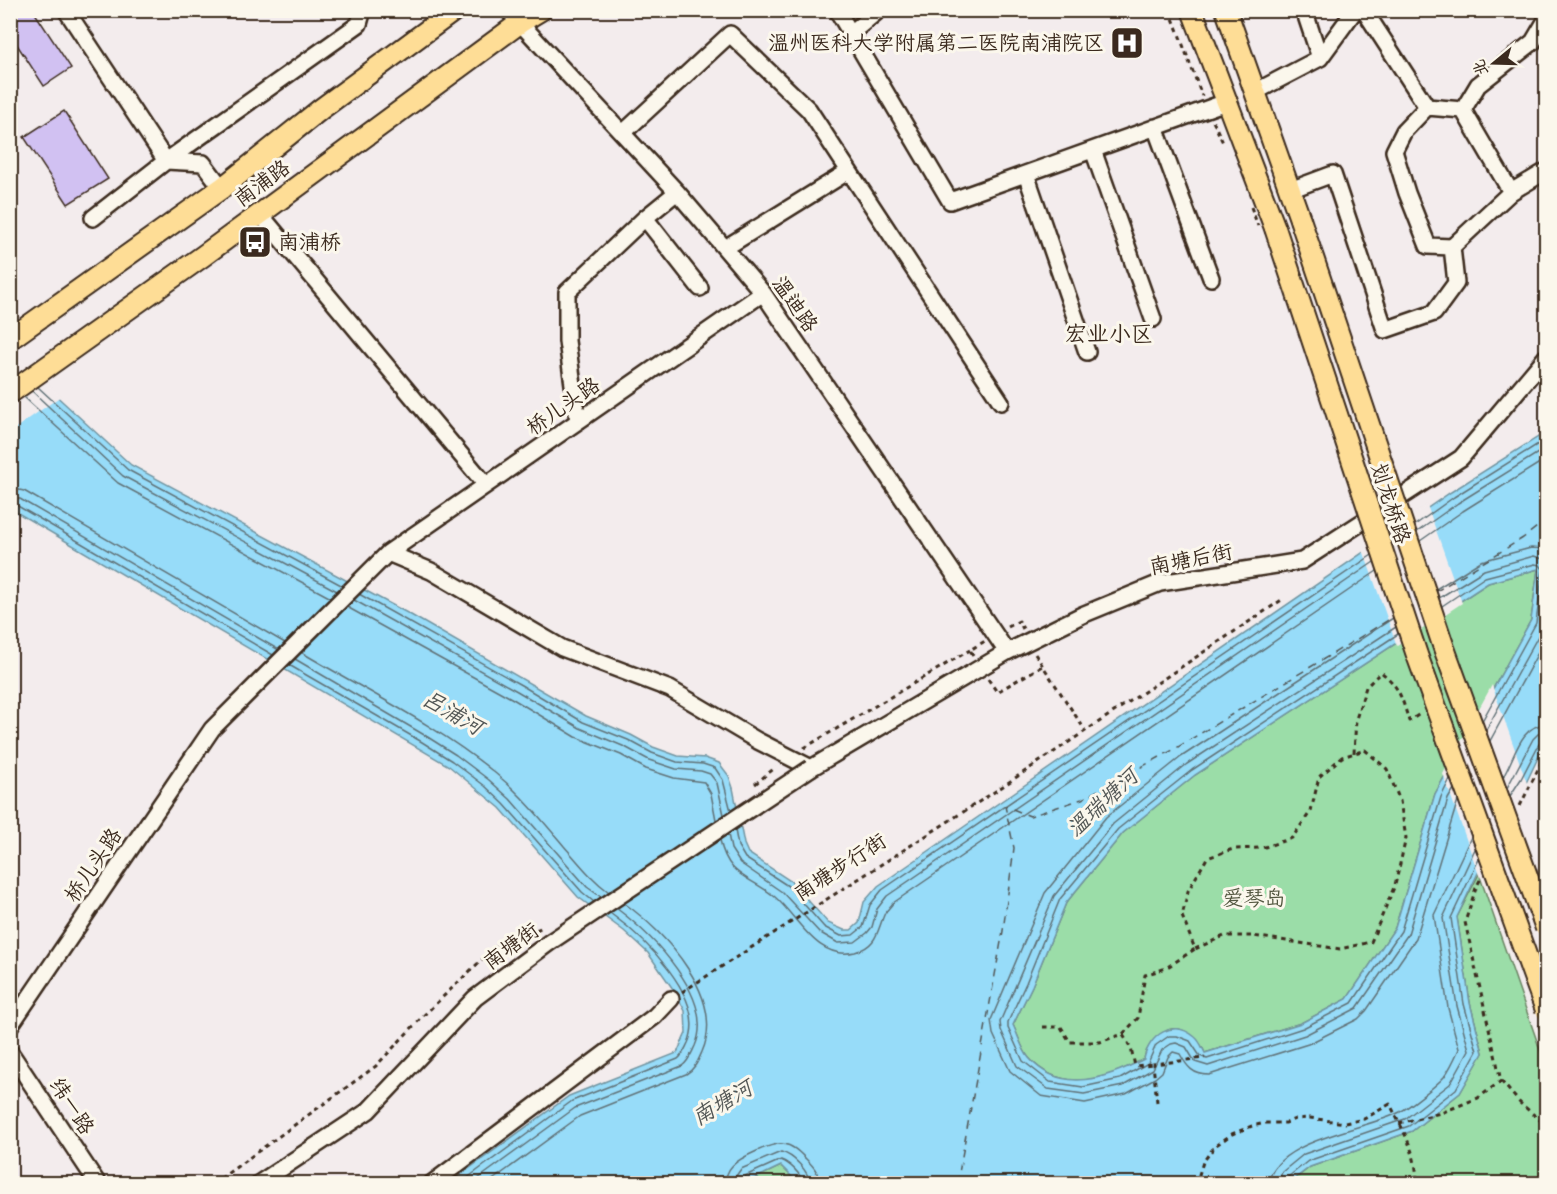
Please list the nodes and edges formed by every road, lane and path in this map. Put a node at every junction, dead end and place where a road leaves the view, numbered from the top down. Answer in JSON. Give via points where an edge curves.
{"nodes":[{"id":1,"x":66,"y":10,"type":"edge"},
{"id":2,"x":363,"y":10,"type":"edge"},
{"id":3,"x":455,"y":10,"type":"edge"},
{"id":4,"x":541,"y":10,"type":"edge"},
{"id":5,"x":837,"y":10,"type":"edge"},
{"id":6,"x":879,"y":10,"type":"edge"},
{"id":7,"x":1192,"y":10,"type":"edge"},
{"id":8,"x":1226,"y":10,"type":"edge"},
{"id":9,"x":1304,"y":10,"type":"edge"},
{"id":10,"x":1355,"y":10,"type":"edge"},
{"id":11,"x":1364,"y":10,"type":"edge"},
{"id":12,"x":514,"y":16,"type":"edge"},
{"id":13,"x":1546,"y":20,"type":"edge"},
{"id":14,"x":850,"y":34,"type":"junction"},
{"id":15,"x":1320,"y":58,"type":"junction"},
{"id":16,"x":1255,"y":92,"type":"junction"},
{"id":17,"x":1226,"y":102,"type":"junction"},
{"id":18,"x":1427,"y":107,"type":"junction"},
{"id":19,"x":1463,"y":110,"type":"junction"},
{"id":20,"x":1155,"y":127,"type":"junction"},
{"id":21,"x":623,"y":133,"type":"junction"},
{"id":22,"x":1093,"y":150,"type":"junction"},
{"id":23,"x":166,"y":161,"type":"junction"},
{"id":24,"x":849,"y":171,"type":"junction"},
{"id":25,"x":1546,"y":171,"type":"edge"},
{"id":26,"x":1026,"y":174,"type":"junction"},
{"id":27,"x":222,"y":188,"type":"junction"},
{"id":28,"x":1290,"y":190,"type":"junction"},
{"id":29,"x":677,"y":192,"type":"junction"},
{"id":30,"x":1511,"y":192,"type":"junction"},
{"id":31,"x":260,"y":214,"type":"junction"},
{"id":32,"x":93,"y":218,"type":"dead end"},
{"id":33,"x":645,"y":218,"type":"junction"},
{"id":34,"x":1452,"y":246,"type":"junction"},
{"id":35,"x":725,"y":248,"type":"junction"},
{"id":36,"x":1211,"y":278,"type":"dead end"},
{"id":37,"x":700,"y":288,"type":"dead end"},
{"id":38,"x":762,"y":293,"type":"junction"},
{"id":39,"x":1153,"y":320,"type":"dead end"},
{"id":40,"x":10,"y":339,"type":"edge"},
{"id":41,"x":1088,"y":352,"type":"dead end"},
{"id":42,"x":1546,"y":357,"type":"edge"},
{"id":43,"x":10,"y":393,"type":"edge"},
{"id":44,"x":1001,"y":402,"type":"dead end"},
{"id":45,"x":578,"y":421,"type":"junction"},
{"id":46,"x":486,"y":485,"type":"junction"},
{"id":47,"x":388,"y":553,"type":"junction"},
{"id":48,"x":1283,"y":599,"type":"dead end"},
{"id":49,"x":996,"y":634,"type":"junction"},
{"id":50,"x":1029,"y":641,"type":"junction"},
{"id":51,"x":970,"y":650,"type":"junction"},
{"id":52,"x":1007,"y":652,"type":"junction"},
{"id":53,"x":1042,"y":666,"type":"junction"},
{"id":54,"x":981,"y":668,"type":"junction"},
{"id":55,"x":1424,"y":712,"type":"dead end"},
{"id":56,"x":1085,"y":730,"type":"junction"},
{"id":57,"x":1354,"y":753,"type":"junction"},
{"id":58,"x":1546,"y":753,"type":"edge"},
{"id":59,"x":789,"y":757,"type":"junction"},
{"id":60,"x":811,"y":768,"type":"junction"},
{"id":61,"x":755,"y":784,"type":"dead end"},
{"id":62,"x":1519,"y":808,"type":"dead end"},
{"id":63,"x":1481,"y":878,"type":"dead end"},
{"id":64,"x":1546,"y":928,"type":"edge"},
{"id":65,"x":553,"y":941,"type":"junction"},
{"id":66,"x":1195,"y":949,"type":"junction"},
{"id":67,"x":671,"y":999,"type":"joint"},
{"id":68,"x":1546,"y":1010,"type":"edge"},
{"id":69,"x":10,"y":1026,"type":"edge"},
{"id":70,"x":1043,"y":1027,"type":"dead end"},
{"id":71,"x":1123,"y":1034,"type":"junction"},
{"id":72,"x":1545,"y":1040,"type":"dead end"},
{"id":73,"x":10,"y":1052,"type":"edge"},
{"id":74,"x":1206,"y":1058,"type":"dead end"},
{"id":75,"x":1546,"y":1058,"type":"edge"},
{"id":76,"x":1153,"y":1064,"type":"junction"},
{"id":77,"x":1501,"y":1081,"type":"junction"},
{"id":78,"x":1157,"y":1102,"type":"dead end"},
{"id":79,"x":1399,"y":1123,"type":"junction"},
{"id":80,"x":1546,"y":1125,"type":"edge"},
{"id":81,"x":98,"y":1184,"type":"edge"},
{"id":82,"x":213,"y":1184,"type":"edge"},
{"id":83,"x":258,"y":1184,"type":"edge"},
{"id":84,"x":431,"y":1184,"type":"edge"},
{"id":85,"x":1196,"y":1184,"type":"edge"},
{"id":86,"x":1417,"y":1184,"type":"edge"}],
"edges":[{"from":1,"to":23,"type":"street"},
{"from":2,"to":23,"type":"street","via":[[359,24]]},
{"from":3,"to":27,"type":"main road","name":"南浦路"},
{"from":4,"to":12,"type":"main road","name":"南浦路"},
{"from":5,"to":14,"type":"street"},
{"from":6,"to":14,"type":"street"},
{"from":7,"to":17,"type":"main road","name":"划龙桥路"},
{"from":8,"to":16,"type":"main road","name":"划龙桥路"},
{"from":9,"to":15,"type":"street"},
{"from":10,"to":15,"type":"street"},
{"from":11,"to":18,"type":"street"},
{"from":12,"to":21,"type":"street","name":"温迪路"},
{"from":12,"to":31,"type":"main road","name":"南浦路"},
{"from":13,"to":19,"type":"street","via":[[1533,42],[1478,86]]},
{"from":14,"to":26,"type":"street","via":[[950,201]]},
{"from":15,"to":16,"type":"street"},
{"from":16,"to":28,"type":"main road","name":"划龙桥路"},
{"from":17,"to":20,"type":"street"},
{"from":17,"to":68,"type":"main road","name":"划龙桥路","bridge":true,"via":[[1275,228],[1417,655]]},
{"from":18,"to":19,"type":"street"},
{"from":18,"to":34,"type":"street","via":[[1404,130],[1394,151],[1428,246]]},
{"from":19,"to":30,"type":"street"},
{"from":20,"to":22,"type":"street"},
{"from":20,"to":36,"type":"street"},
{"from":21,"to":24,"type":"street","via":[[730,34],[809,110]]},
{"from":21,"to":29,"type":"street","name":"温迪路"},
{"from":22,"to":26,"type":"street"},
{"from":22,"to":39,"type":"street"},
{"from":23,"to":27,"type":"street","via":[[203,163]]},
{"from":23,"to":32,"type":"street"},
{"from":24,"to":35,"type":"street"},
{"from":24,"to":44,"type":"street"},
{"from":25,"to":30,"type":"street"},
{"from":26,"to":41,"type":"street"},
{"from":27,"to":40,"type":"main road","name":"南浦路"},
{"from":28,"to":34,"type":"street","via":[[1333,174],[1385,330],[1434,313],[1455,283]]},
{"from":28,"to":64,"type":"main road","name":"划龙桥路","bridge":true,"via":[[1444,648]]},
{"from":29,"to":33,"type":"street"},
{"from":29,"to":35,"type":"street","name":"温迪路"},
{"from":30,"to":34,"type":"street"},
{"from":31,"to":43,"type":"main road","name":"南浦路"},
{"from":31,"to":46,"type":"street"},
{"from":33,"to":37,"type":"street"},
{"from":33,"to":45,"type":"street","via":[[567,292],[567,341]]},
{"from":35,"to":38,"type":"street","name":"温迪路"},
{"from":38,"to":45,"type":"street","name":"桥儿头路"},
{"from":38,"to":49,"type":"street","name":"温迪路"},
{"from":42,"to":50,"type":"street","name":"南塘后街","via":[[1461,458],[1302,561],[1160,583]]},
{"from":45,"to":46,"type":"street","name":"桥儿头路"},
{"from":46,"to":47,"type":"street","name":"桥儿头路"},
{"from":47,"to":59,"type":"street","via":[[431,571],[562,648],[670,689]]},
{"from":47,"to":69,"type":"street","name":"桥儿头路","via":[[212,729]]},
{"from":48,"to":56,"type":"path","name":"南塘步行街"},
{"from":49,"to":50,"type":"path","via":[[1019,621]]},
{"from":49,"to":51,"type":"path"},
{"from":49,"to":52,"type":"street","name":"温迪路"},
{"from":50,"to":52,"type":"street","name":"南塘后街"},
{"from":50,"to":53,"type":"path"},
{"from":51,"to":54,"type":"path"},
{"from":51,"to":59,"type":"path"},
{"from":52,"to":54,"type":"street","name":"南塘后街"},
{"from":53,"to":54,"type":"path","via":[[997,692]]},
{"from":53,"to":56,"type":"path"},
{"from":54,"to":60,"type":"street","name":"南塘后街"},
{"from":55,"to":57,"type":"path","via":[[1409,721],[1397,688],[1381,672],[1366,687],[1356,719]]},
{"from":56,"to":67,"type":"path","name":"南塘步行街"},
{"from":57,"to":66,"type":"path","via":[[1342,757],[1319,777],[1311,811],[1292,838],[1207,858],[1188,891],[1182,916]]},
{"from":57,"to":66,"type":"path","via":[[1365,750],[1387,769],[1400,801],[1406,838],[1395,885],[1371,942],[1340,949],[1254,936],[1224,936]]},
{"from":58,"to":62,"type":"path"},
{"from":59,"to":60,"type":"street"},
{"from":59,"to":61,"type":"path"},
{"from":60,"to":65,"type":"street","name":"南塘街","bridge":true},
{"from":63,"to":77,"type":"path","via":[[1465,922]]},
{"from":65,"to":82,"type":"path","via":[[546,926],[494,948],[376,1066]]},
{"from":65,"to":83,"type":"street","name":"南塘街","via":[[475,998],[368,1111]]},
{"from":66,"to":71,"type":"path","via":[[1166,968],[1145,975],[1138,1018]]},
{"from":67,"to":84,"type":"street","via":[[655,1016]]},
{"from":70,"to":71,"type":"path","via":[[1061,1027],[1070,1042],[1100,1042]]},
{"from":71,"to":76,"type":"path","via":[[1135,1066]]},
{"from":72,"to":75,"type":"path"},
{"from":73,"to":81,"type":"street","name":"纬一路"},
{"from":74,"to":76,"type":"path"},
{"from":76,"to":78,"type":"path"},
{"from":77,"to":79,"type":"path","via":[[1478,1098],[1441,1113]]},
{"from":77,"to":80,"type":"path"},
{"from":79,"to":85,"type":"path","via":[[1390,1104],[1364,1119],[1345,1123],[1310,1118],[1252,1126],[1215,1146],[1203,1162]]},
{"from":79,"to":86,"type":"path","via":[[1412,1149]]}]}
